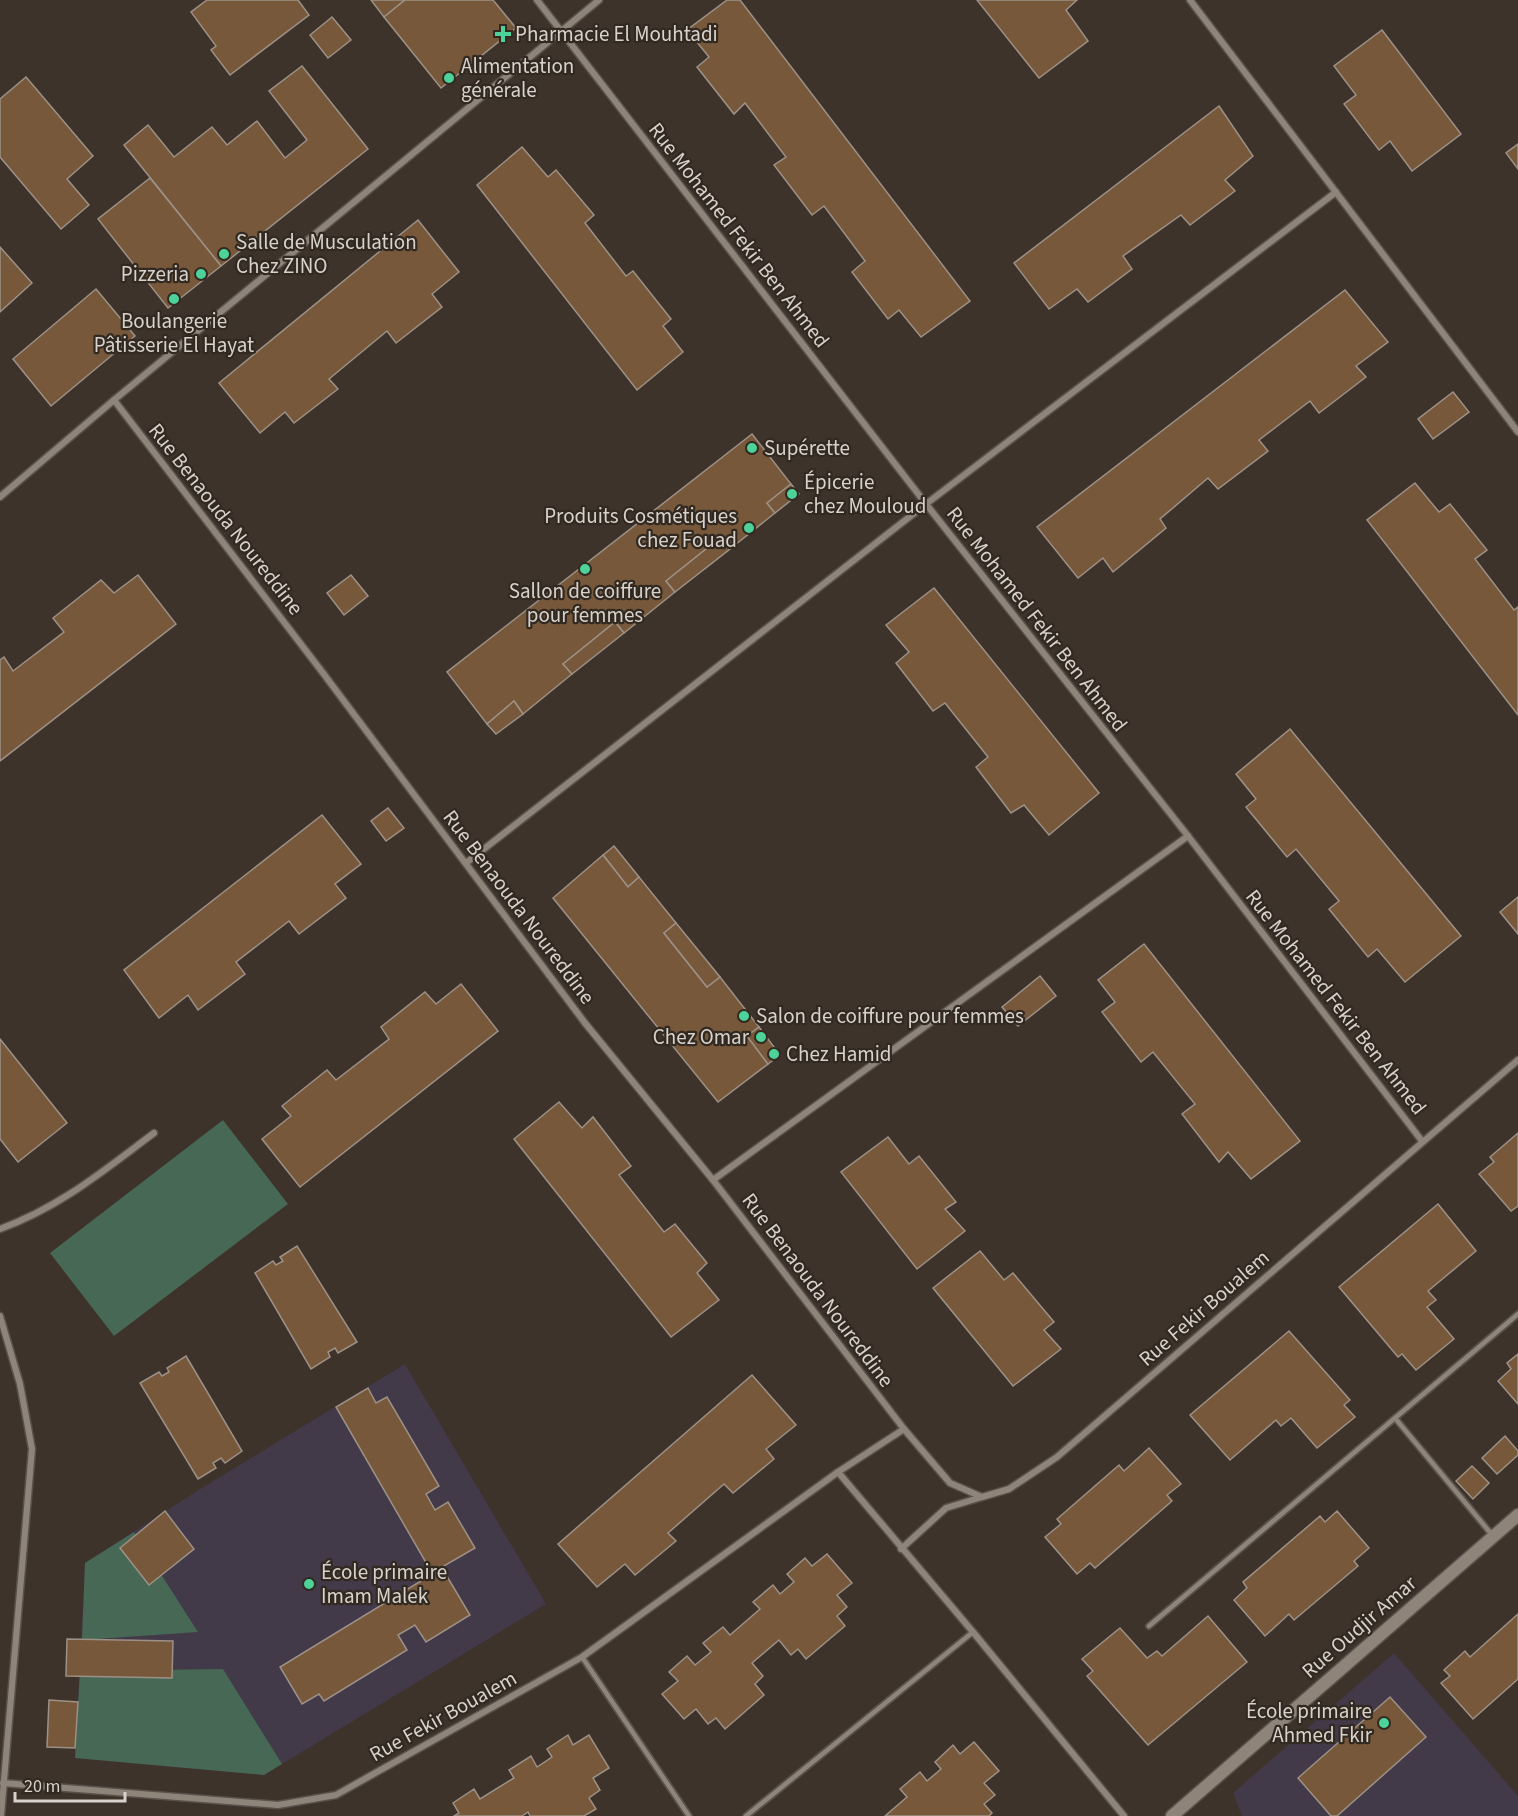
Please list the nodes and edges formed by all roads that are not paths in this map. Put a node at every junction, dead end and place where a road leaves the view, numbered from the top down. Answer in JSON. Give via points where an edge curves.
{"nodes":[{"id":1,"x":537,"y":0,"type":"edge"},
{"id":2,"x":598,"y":0,"type":"edge"},
{"id":3,"x":1190,"y":0,"type":"edge"},
{"id":4,"x":561,"y":31,"type":"junction"},
{"id":5,"x":1336,"y":192,"type":"junction"},
{"id":6,"x":114,"y":400,"type":"junction"},
{"id":7,"x":1518,"y":432,"type":"edge"},
{"id":8,"x":0,"y":497,"type":"edge"},
{"id":9,"x":926,"y":504,"type":"junction"},
{"id":10,"x":1188,"y":836,"type":"junction"},
{"id":11,"x":465,"y":863,"type":"junction"},
{"id":12,"x":1518,"y":1060,"type":"edge"},
{"id":13,"x":154,"y":1133,"type":"dead end"},
{"id":14,"x":1422,"y":1141,"type":"junction"},
{"id":15,"x":713,"y":1180,"type":"junction"},
{"id":16,"x":0,"y":1229,"type":"edge"},
{"id":17,"x":1518,"y":1314,"type":"edge"},
{"id":18,"x":0,"y":1316,"type":"edge"},
{"id":19,"x":1395,"y":1418,"type":"junction"},
{"id":20,"x":904,"y":1429,"type":"junction"},
{"id":21,"x":838,"y":1472,"type":"junction"},
{"id":22,"x":982,"y":1497,"type":"junction"},
{"id":23,"x":1518,"y":1515,"type":"edge"},
{"id":24,"x":1493,"y":1536,"type":"junction"},
{"id":25,"x":901,"y":1549,"type":"junction"},
{"id":26,"x":1149,"y":1626,"type":"dead end"},
{"id":27,"x":973,"y":1632,"type":"junction"},
{"id":28,"x":582,"y":1657,"type":"junction"},
{"id":29,"x":3,"y":1783,"type":"junction"},
{"id":30,"x":1,"y":1816,"type":"edge"},
{"id":31,"x":689,"y":1816,"type":"edge"},
{"id":32,"x":746,"y":1816,"type":"edge"},
{"id":33,"x":1124,"y":1816,"type":"edge"},
{"id":34,"x":1172,"y":1816,"type":"edge"}],
"edges":[{"from":1,"to":4,"type":"street","name":"Rue Mohamed Fekir Ben Ahmed"},
{"from":2,"to":4,"type":"street"},
{"from":3,"to":5,"type":"street"},
{"from":4,"to":6,"type":"street"},
{"from":4,"to":9,"type":"street","name":"Rue Mohamed Fekir Ben Ahmed"},
{"from":5,"to":7,"type":"street"},
{"from":5,"to":9,"type":"street"},
{"from":6,"to":8,"type":"street"},
{"from":6,"to":11,"type":"street","name":"Rue Benaouda Noureddine"},
{"from":9,"to":10,"type":"street","name":"Rue Mohamed Fekir Ben Ahmed"},
{"from":9,"to":11,"type":"street"},
{"from":10,"to":14,"type":"street","name":"Rue Mohamed Fekir Ben Ahmed"},
{"from":10,"to":15,"type":"street"},
{"from":11,"to":15,"type":"street","name":"Rue Benaouda Noureddine","via":[[585,1023]]},
{"from":12,"to":14,"type":"street","name":"Rue Fekir Boualem"},
{"from":13,"to":16,"type":"street","via":[[61,1202]]},
{"from":14,"to":22,"type":"street","name":"Rue Fekir Boualem","via":[[1057,1457],[1010,1489]]},
{"from":15,"to":20,"type":"street","name":"Rue Benaouda Noureddine"},
{"from":17,"to":19,"type":"lane"},
{"from":18,"to":29,"type":"street","via":[[20,1384],[32,1449]]},
{"from":19,"to":24,"type":"lane"},
{"from":19,"to":26,"type":"lane"},
{"from":20,"to":21,"type":"street","name":"Rue Fekir Boualem"},
{"from":20,"to":22,"type":"street","via":[[950,1483]]},
{"from":21,"to":25,"type":"street"},
{"from":21,"to":28,"type":"street","name":"Rue Fekir Boualem"},
{"from":22,"to":25,"type":"street","name":"Rue Fekir Boualem","via":[[946,1508]]},
{"from":23,"to":24,"type":"street","name":"Rue Oudjir Amar"},
{"from":24,"to":34,"type":"street","name":"Rue Oudjir Amar"},
{"from":25,"to":27,"type":"street"},
{"from":27,"to":32,"type":"lane"},
{"from":27,"to":33,"type":"street"},
{"from":28,"to":29,"type":"street","name":"Rue Fekir Boualem","via":[[336,1795],[278,1805]]},
{"from":28,"to":31,"type":"lane"},
{"from":29,"to":30,"type":"street"}]}
